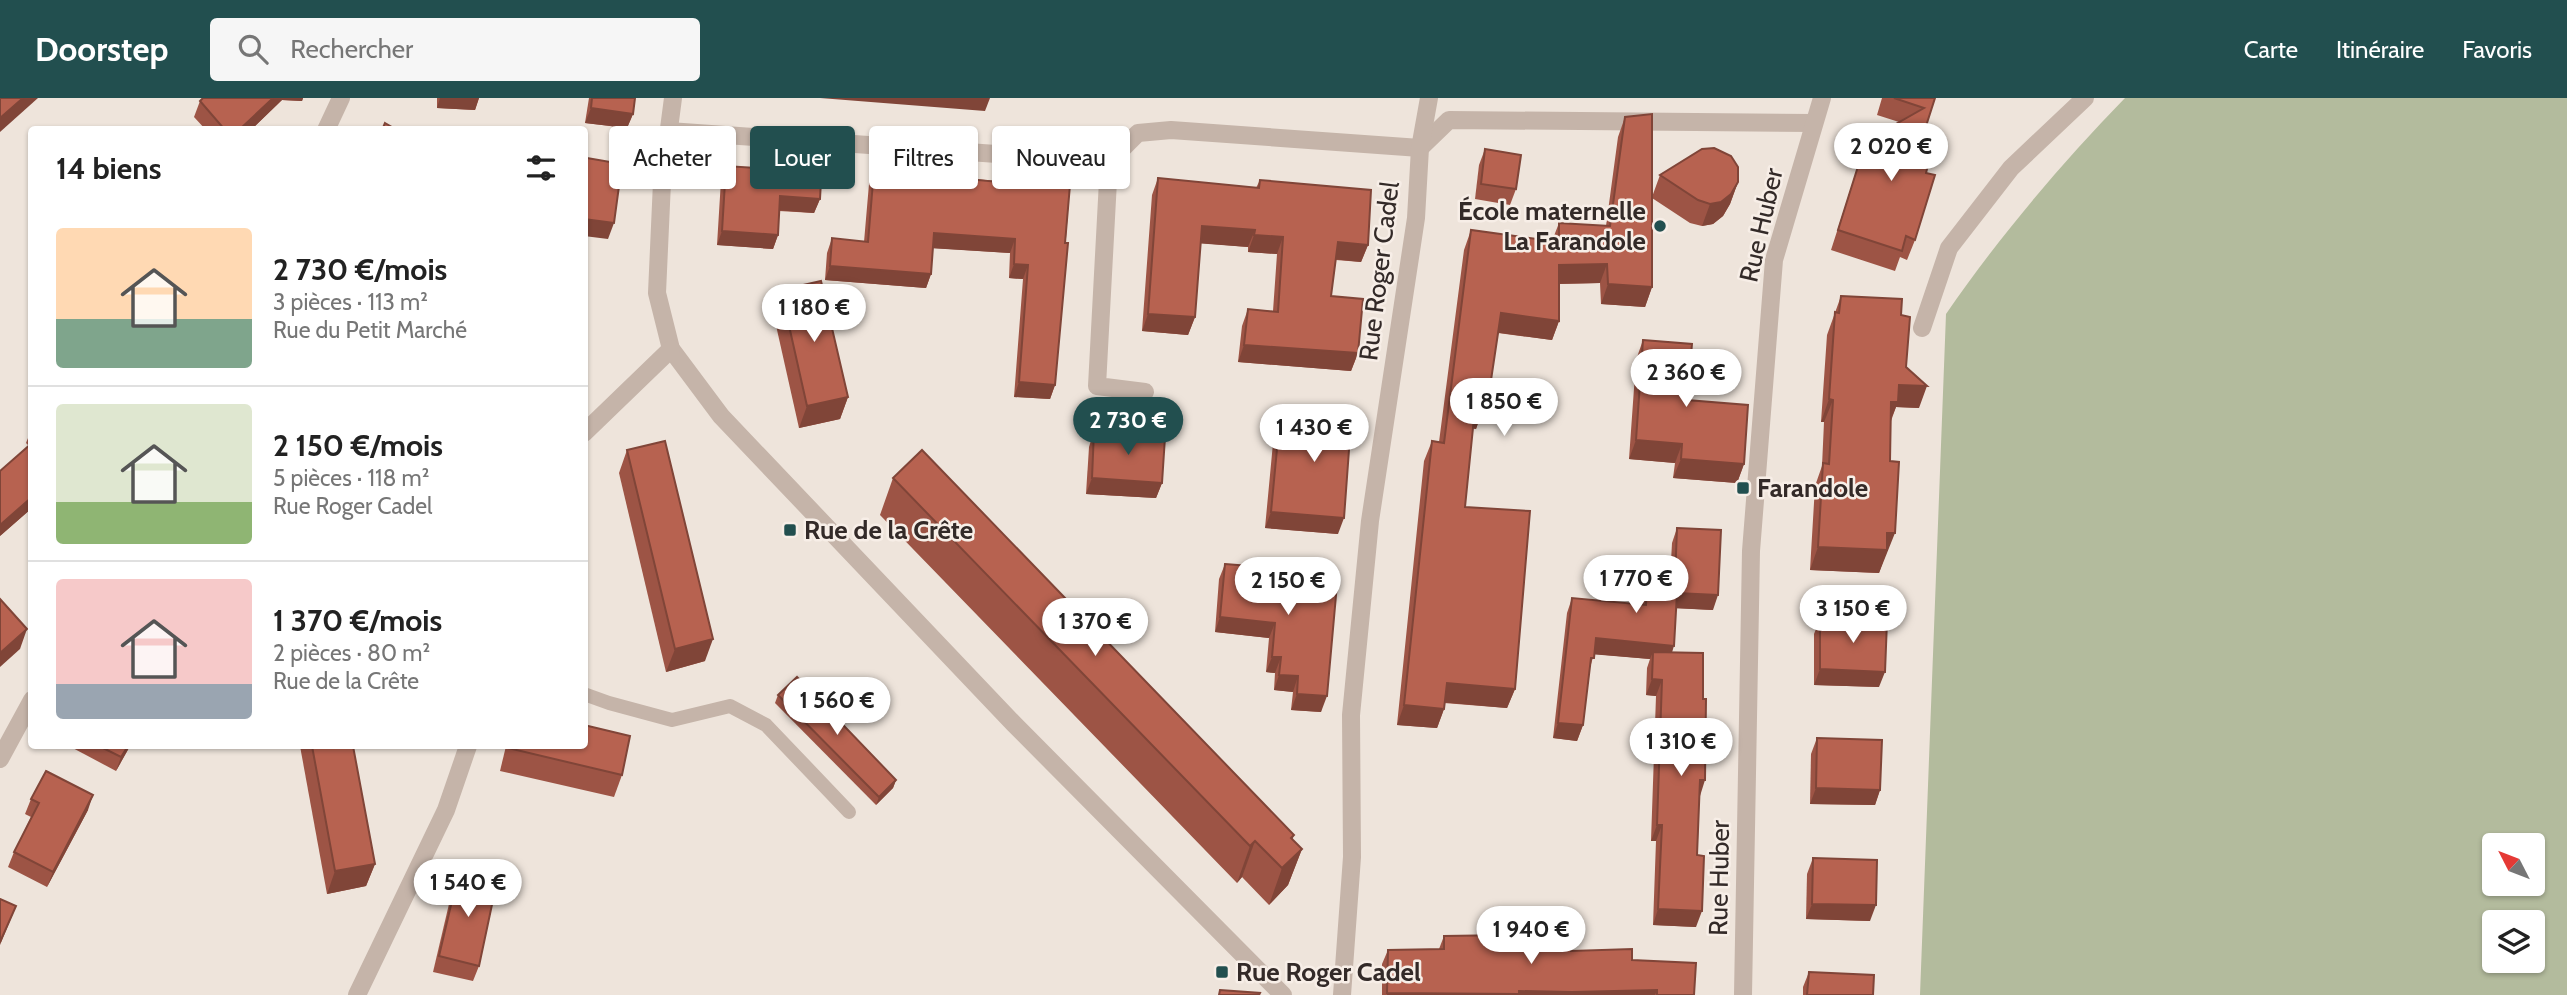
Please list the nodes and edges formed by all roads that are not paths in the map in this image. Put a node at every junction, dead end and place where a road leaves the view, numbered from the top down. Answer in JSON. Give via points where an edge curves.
{"nodes":[{"id":1,"x":341,"y":98,"type":"edge"},
{"id":2,"x":673,"y":98,"type":"edge"},
{"id":3,"x":1429,"y":98,"type":"edge"},
{"id":4,"x":1822,"y":98,"type":"edge"},
{"id":5,"x":2085,"y":98,"type":"edge"},
{"id":6,"x":1813,"y":123,"type":"junction"},
{"id":7,"x":328,"y":126,"type":"edge"},
{"id":8,"x":670,"y":126,"type":"edge"},
{"id":9,"x":736,"y":136,"type":"edge"},
{"id":10,"x":1130,"y":141,"type":"edge"},
{"id":11,"x":1420,"y":148,"type":"junction"},
{"id":12,"x":992,"y":154,"type":"edge"},
{"id":13,"x":662,"y":189,"type":"edge"},
{"id":14,"x":1108,"y":189,"type":"edge"},
{"id":15,"x":1922,"y":328,"type":"dead end"},
{"id":16,"x":671,"y":349,"type":"junction"},
{"id":17,"x":1145,"y":391,"type":"dead end"},
{"id":18,"x":588,"y":429,"type":"edge"},
{"id":19,"x":588,"y":696,"type":"edge"},
{"id":20,"x":28,"y":707,"type":"edge"},
{"id":21,"x":467,"y":749,"type":"edge"},
{"id":22,"x":0,"y":759,"type":"edge"},
{"id":23,"x":849,"y":812,"type":"dead end"},
{"id":24,"x":357,"y":995,"type":"edge"},
{"id":25,"x":1283,"y":995,"type":"edge"},
{"id":26,"x":1342,"y":995,"type":"edge"},
{"id":27,"x":1743,"y":995,"type":"edge"}],
"edges":[{"from":1,"to":7,"type":"street"},
{"from":2,"to":8,"type":"street"},
{"from":3,"to":11,"type":"street","name":"Rue Roger Cadel"},
{"from":4,"to":6,"type":"street","name":"Rue Huber"},
{"from":5,"to":15,"type":"street","via":[[2011,168],[1950,248]]},
{"from":6,"to":11,"type":"street","via":[[1449,120]]},
{"from":6,"to":27,"type":"street","name":"Rue Huber","via":[[1774,260],[1763,385],[1751,551]]},
{"from":9,"to":12,"type":"street"},
{"from":10,"to":11,"type":"street","via":[[1138,133],[1171,131]]},
{"from":11,"to":26,"type":"street","name":"Rue Roger Cadel","via":[[1416,218],[1370,521],[1351,715],[1352,857]]},
{"from":13,"to":16,"type":"street","via":[[657,293]]},
{"from":14,"to":17,"type":"street","via":[[1097,386]]},
{"from":16,"to":18,"type":"street"},
{"from":16,"to":25,"type":"street","via":[[721,416],[1014,724]]},
{"from":19,"to":23,"type":"lane","via":[[671,720],[730,706],[766,725]]},
{"from":20,"to":22,"type":"street"},
{"from":21,"to":24,"type":"street","via":[[446,810]]}]}
